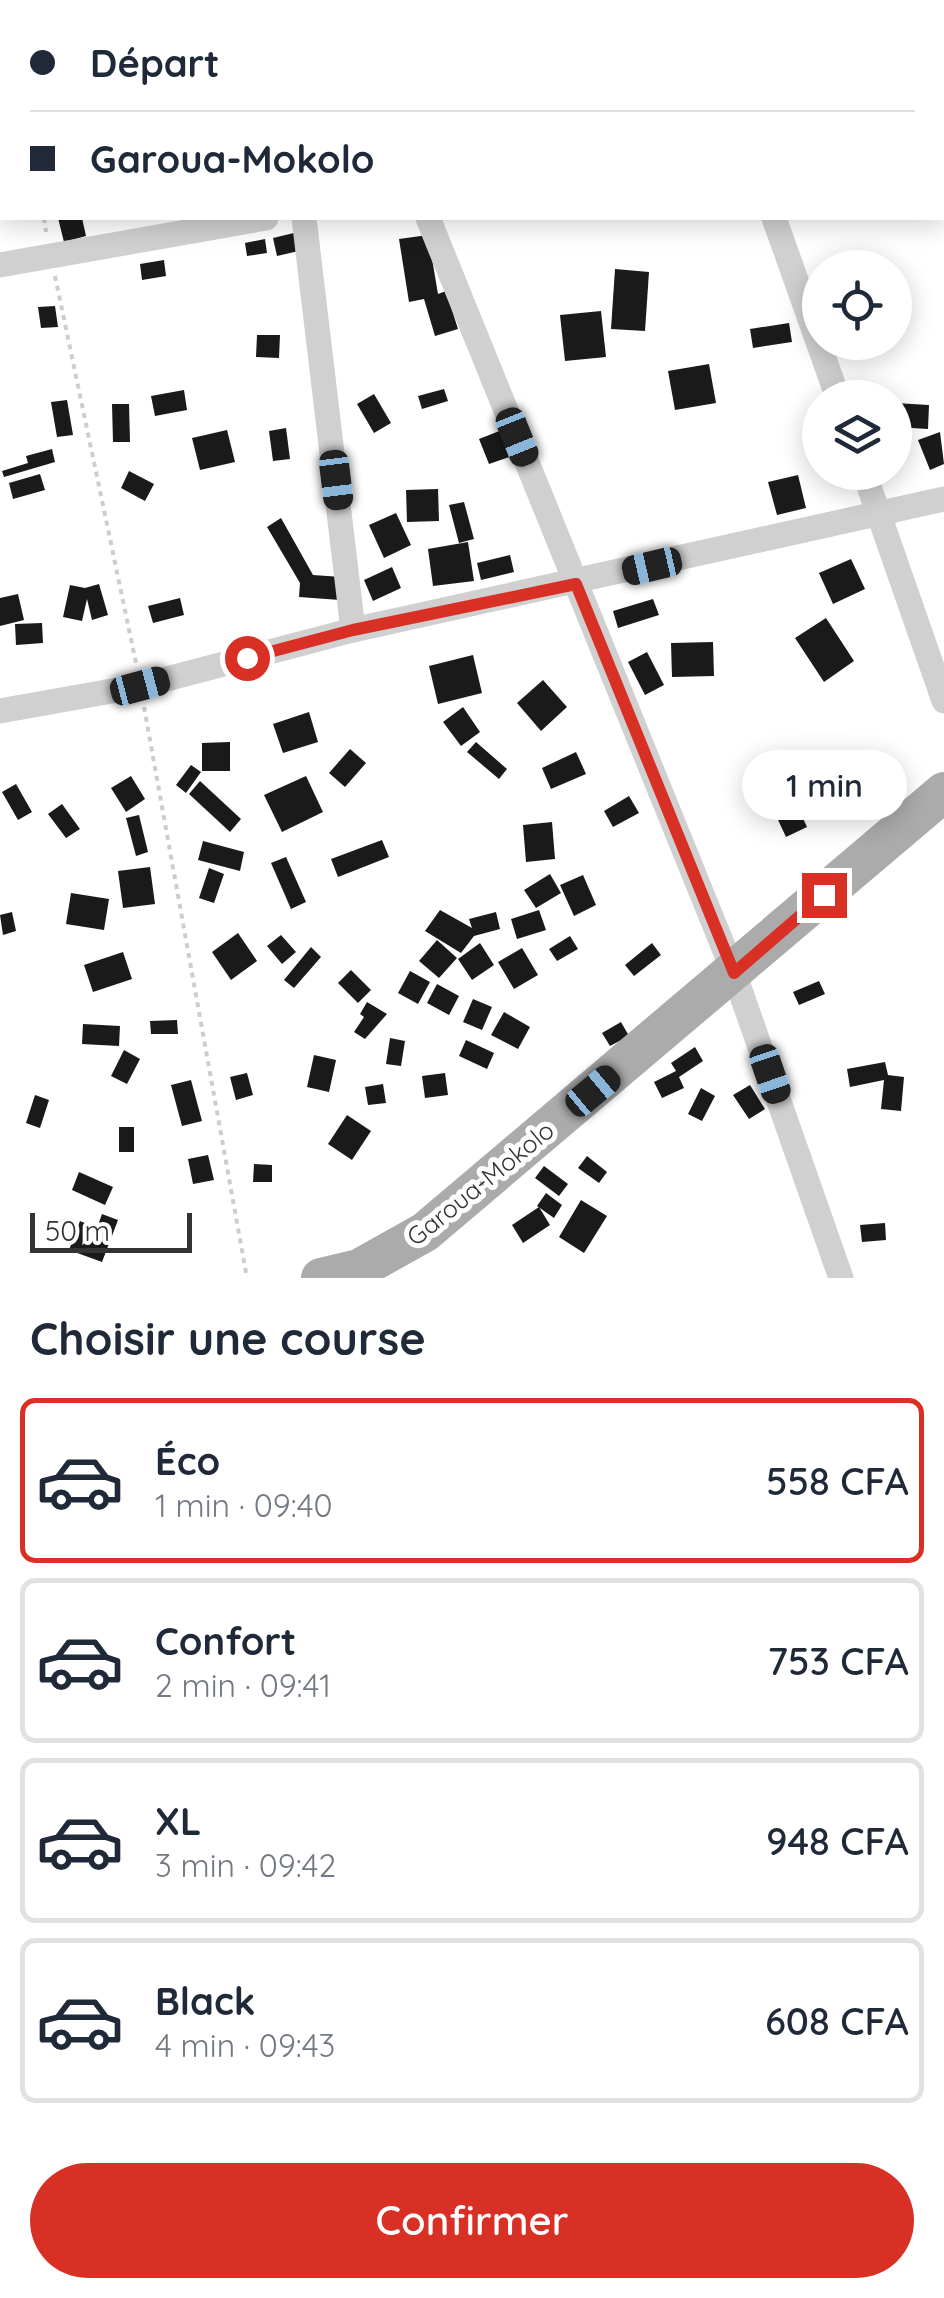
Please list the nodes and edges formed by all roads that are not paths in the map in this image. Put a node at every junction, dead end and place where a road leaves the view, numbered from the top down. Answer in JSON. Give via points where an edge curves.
{"nodes":[{"id":1,"x":255,"y":220,"type":"edge"},
{"id":2,"x":304,"y":220,"type":"edge"},
{"id":3,"x":429,"y":220,"type":"edge"},
{"id":4,"x":775,"y":220,"type":"edge"},
{"id":5,"x":0,"y":265,"type":"edge"},
{"id":6,"x":832,"y":380,"type":"edge"},
{"id":7,"x":870,"y":490,"type":"edge"},
{"id":8,"x":944,"y":499,"type":"edge"},
{"id":9,"x":878,"y":512,"type":"junction"},
{"id":10,"x":576,"y":584,"type":"junction"},
{"id":11,"x":353,"y":630,"type":"junction"},
{"id":12,"x":944,"y":702,"type":"edge"},
{"id":13,"x":0,"y":711,"type":"edge"},
{"id":14,"x":944,"y":792,"type":"edge"},
{"id":15,"x":734,"y":973,"type":"junction"},
{"id":16,"x":321,"y":1278,"type":"edge"},
{"id":17,"x":841,"y":1278,"type":"edge"}],
"edges":[{"from":1,"to":5,"type":"street"},
{"from":2,"to":11,"type":"street"},
{"from":3,"to":10,"type":"street"},
{"from":4,"to":6,"type":"street"},
{"from":7,"to":9,"type":"street"},
{"from":8,"to":9,"type":"street"},
{"from":9,"to":10,"type":"street"},
{"from":9,"to":12,"type":"street"},
{"from":10,"to":11,"type":"street"},
{"from":10,"to":15,"type":"street"},
{"from":11,"to":13,"type":"street","via":[[140,686]]},
{"from":14,"to":15,"type":"main road","name":"Garoua-Mokolo"},
{"from":15,"to":16,"type":"main road","name":"Garoua-Mokolo","via":[[425,1232],[359,1269]]},
{"from":15,"to":17,"type":"street"}]}
